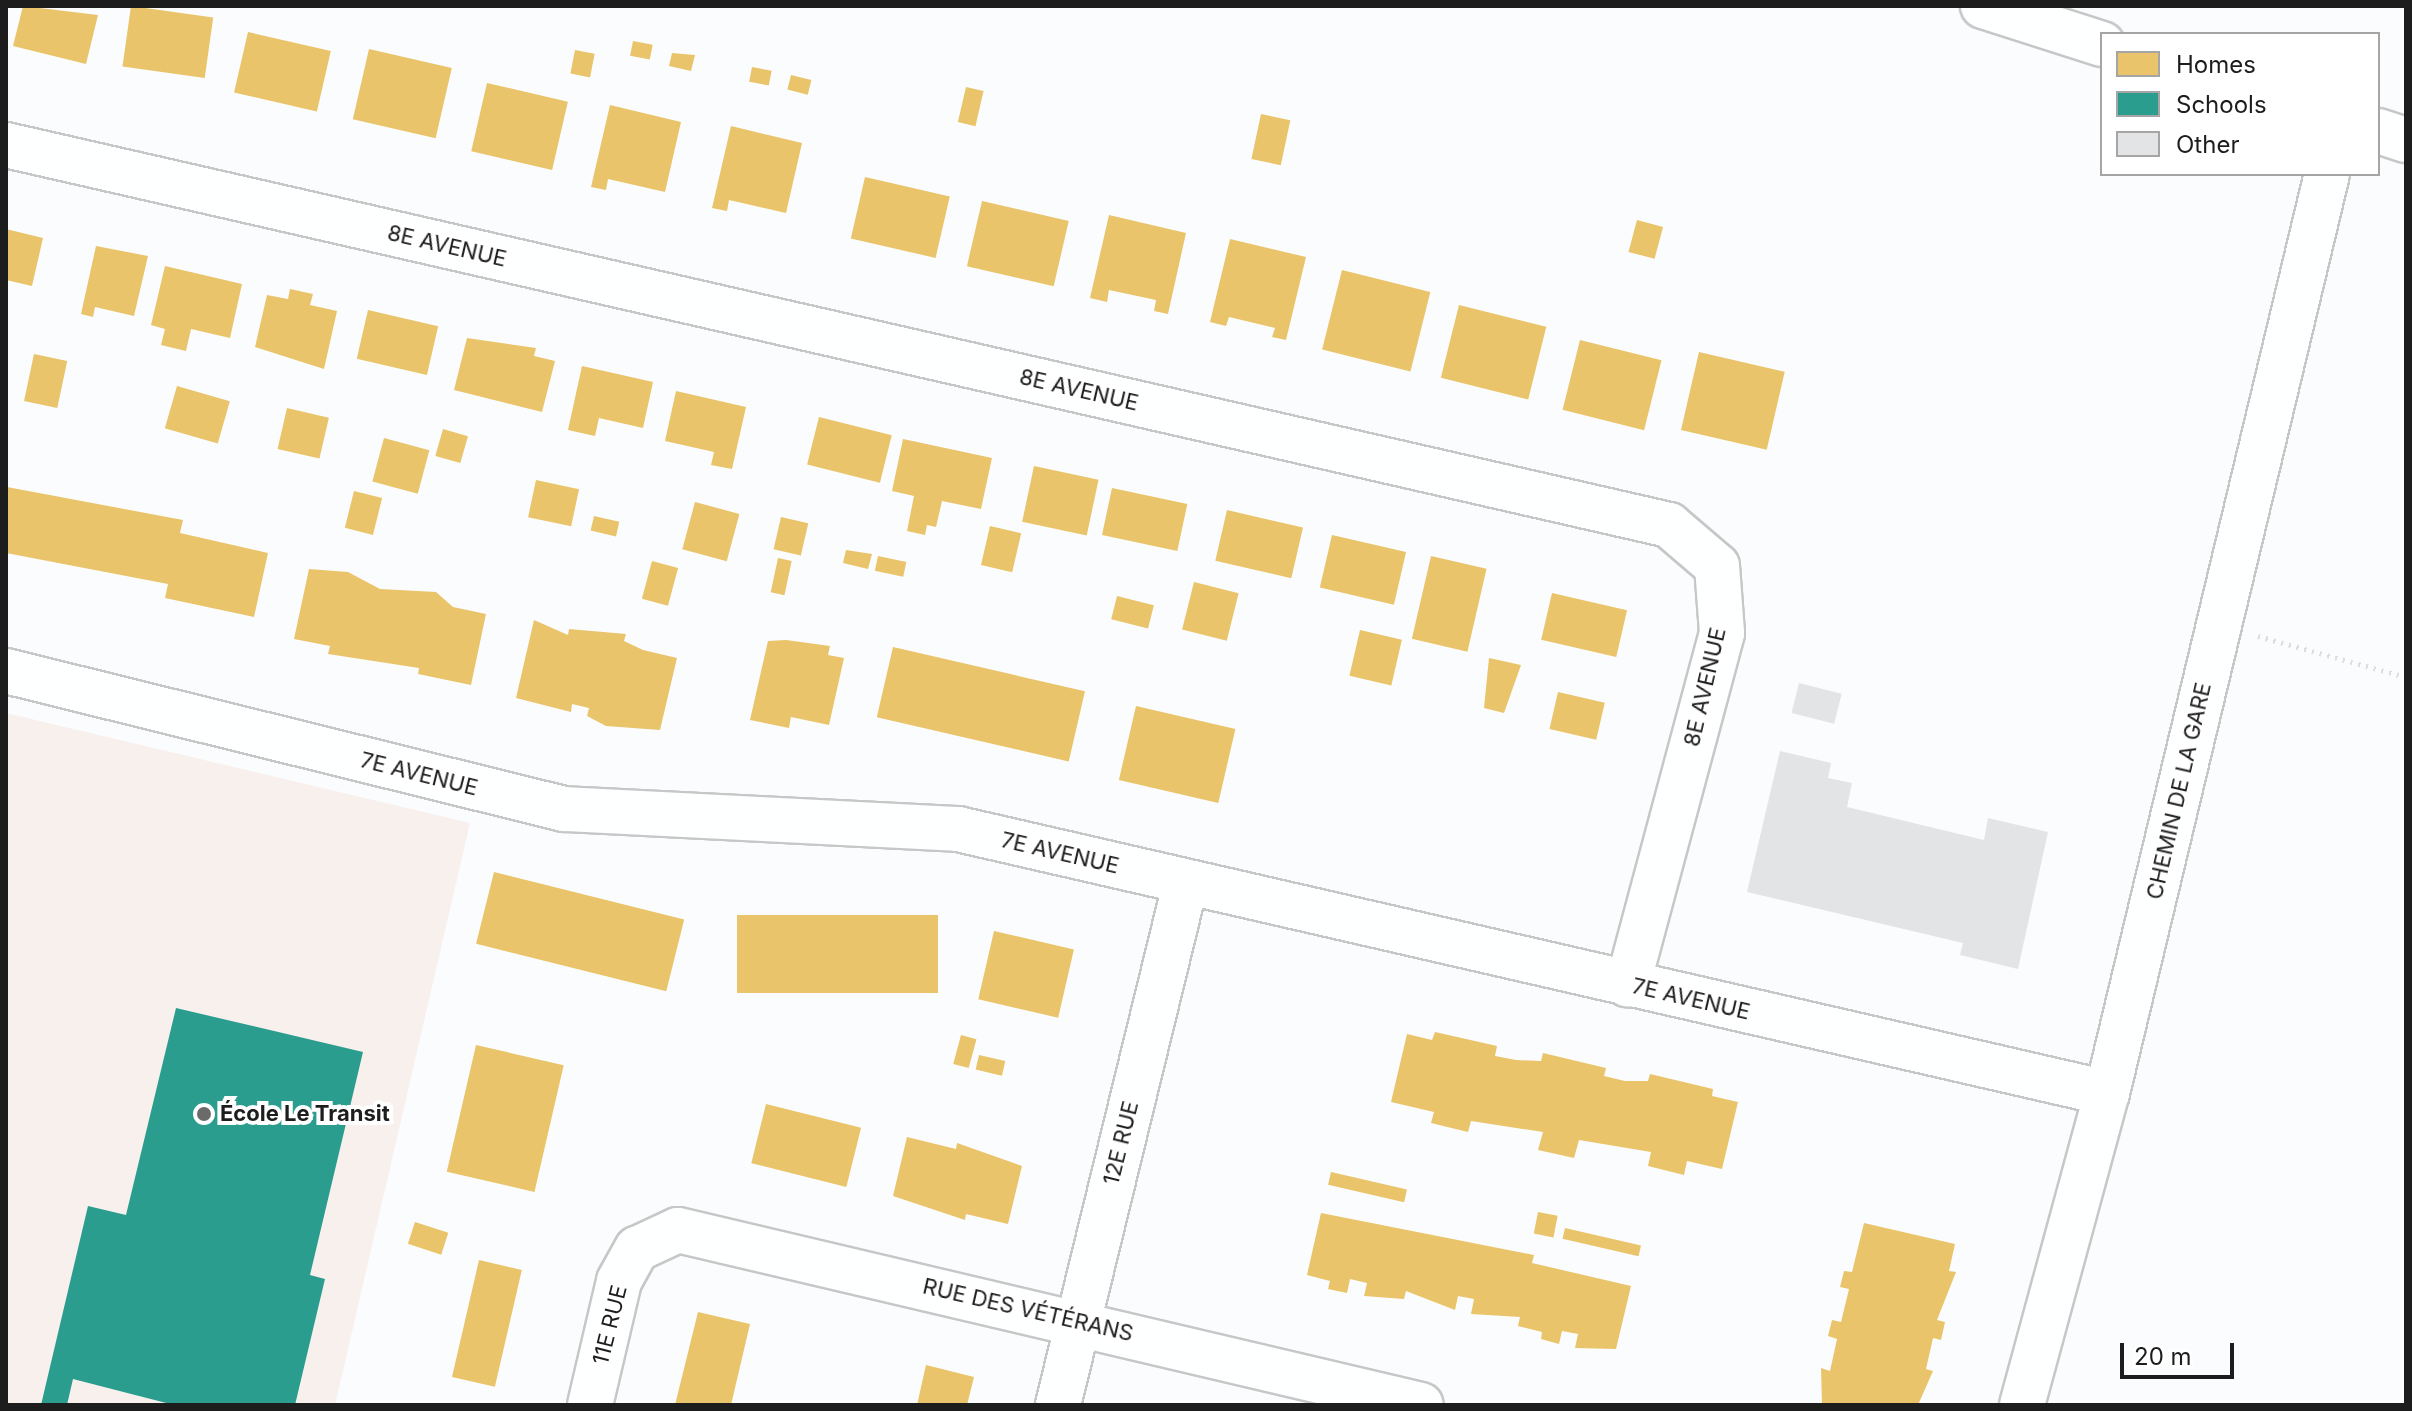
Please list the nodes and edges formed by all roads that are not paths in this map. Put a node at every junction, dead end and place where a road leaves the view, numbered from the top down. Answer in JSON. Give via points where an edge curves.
{"nodes":[{"id":1,"x":1983,"y":6,"type":"edge"},
{"id":2,"x":2100,"y":43,"type":"edge"},
{"id":3,"x":2380,"y":132,"type":"edge"},
{"id":4,"x":2406,"y":140,"type":"edge"},
{"id":5,"x":6,"y":145,"type":"edge"},
{"id":6,"x":2327,"y":176,"type":"edge"},
{"id":7,"x":6,"y":671,"type":"edge"},
{"id":8,"x":1186,"y":881,"type":"junction"},
{"id":9,"x":1628,"y":985,"type":"junction"},
{"id":10,"x":2107,"y":1093,"type":"junction"},
{"id":11,"x":637,"y":1249,"type":"joint"},
{"id":12,"x":1078,"y":1321,"type":"junction"},
{"id":13,"x":590,"y":1405,"type":"edge"},
{"id":14,"x":1058,"y":1405,"type":"edge"},
{"id":15,"x":1421,"y":1405,"type":"edge"},
{"id":16,"x":2022,"y":1405,"type":"edge"}],
"edges":[{"from":1,"to":2,"type":"street"},
{"from":3,"to":4,"type":"street"},
{"from":5,"to":9,"type":"street","name":"8E AVENUE","via":[[1669,525],[1717,566],[1722,633]]},
{"from":6,"to":10,"type":"street","name":"CHEMIN DE LA GARE"},
{"from":7,"to":8,"type":"street","name":"7E AVENUE","via":[[564,809],[958,829]]},
{"from":8,"to":9,"type":"street","name":"7E AVENUE"},
{"from":8,"to":12,"type":"street","name":"12E RUE"},
{"from":9,"to":10,"type":"street","name":"7E AVENUE"},
{"from":10,"to":16,"type":"street","name":"CHEMIN DE LA GARE"},
{"from":11,"to":12,"type":"street","name":"RUE DES VÉTÉRANS","via":[[678,1230]]},
{"from":11,"to":13,"type":"street","name":"11E RUE","via":[[619,1281]]},
{"from":12,"to":14,"type":"street","name":"12E RUE"},
{"from":12,"to":15,"type":"street","name":"RUE DES VÉTÉRANS"}]}
